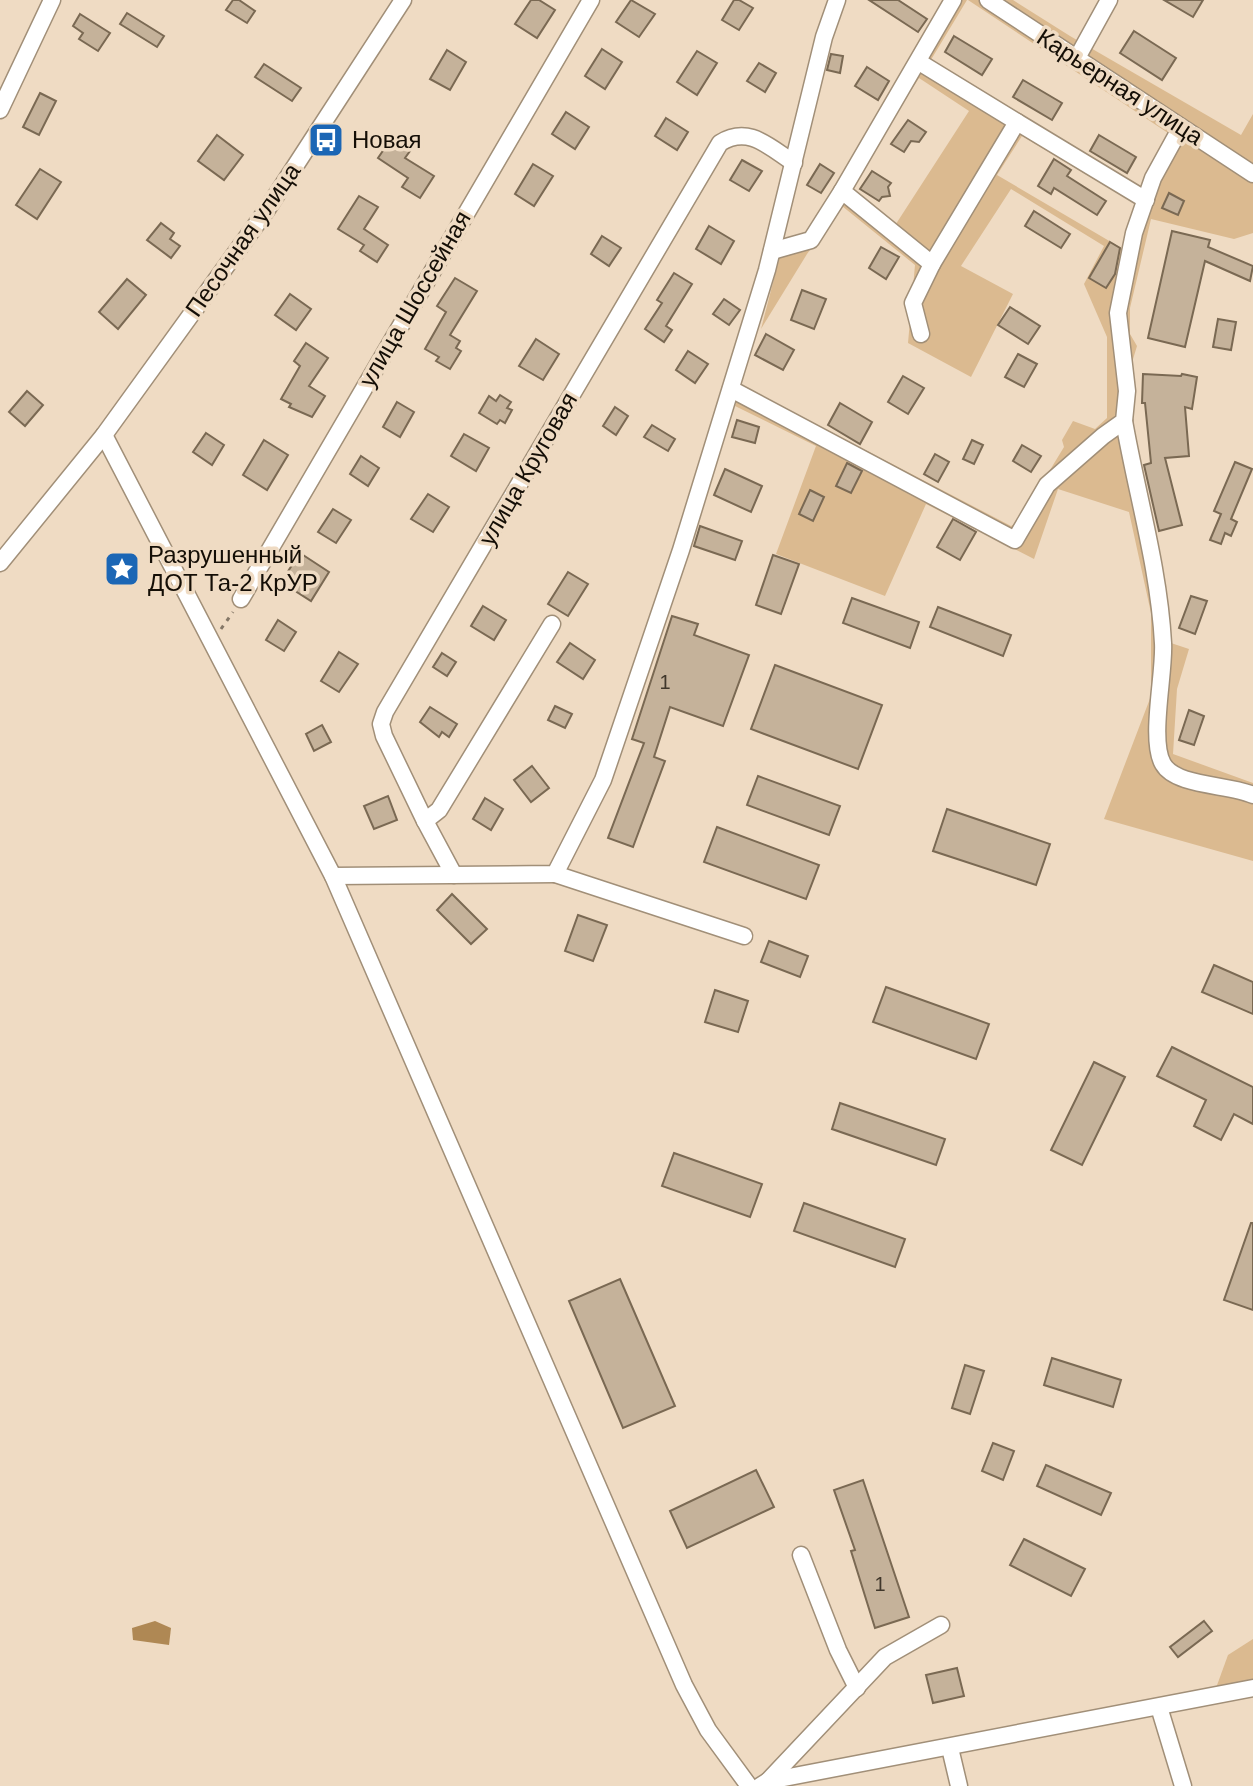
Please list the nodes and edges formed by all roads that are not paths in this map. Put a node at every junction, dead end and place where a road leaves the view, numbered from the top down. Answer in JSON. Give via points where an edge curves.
{"nodes":[{"id":1,"x":52,"y":0,"type":"edge"},
{"id":2,"x":403,"y":0,"type":"edge"},
{"id":3,"x":591,"y":0,"type":"edge"},
{"id":4,"x":837,"y":0,"type":"edge"},
{"id":5,"x":953,"y":0,"type":"edge"},
{"id":6,"x":988,"y":0,"type":"edge"},
{"id":7,"x":1109,"y":0,"type":"edge"},
{"id":8,"x":1077,"y":58,"type":"junction"},
{"id":9,"x":919,"y":62,"type":"junction"},
{"id":10,"x":0,"y":110,"type":"edge"},
{"id":11,"x":1017,"y":122,"type":"junction"},
{"id":12,"x":1181,"y":127,"type":"junction"},
{"id":13,"x":794,"y":163,"type":"junction"},
{"id":14,"x":1253,"y":174,"type":"edge"},
{"id":15,"x":842,"y":191,"type":"junction"},
{"id":16,"x":1146,"y":200,"type":"junction"},
{"id":17,"x":772,"y":251,"type":"junction"},
{"id":18,"x":932,"y":264,"type":"junction"},
{"id":19,"x":921,"y":334,"type":"dead end"},
{"id":20,"x":731,"y":389,"type":"junction"},
{"id":21,"x":1124,"y":421,"type":"junction"},
{"id":22,"x":104,"y":435,"type":"junction"},
{"id":23,"x":0,"y":563,"type":"edge"},
{"id":24,"x":241,"y":599,"type":"road end"},
{"id":25,"x":552,"y":624,"type":"dead end"},
{"id":26,"x":1253,"y":795,"type":"edge"},
{"id":27,"x":425,"y":821,"type":"junction"},
{"id":28,"x":555,"y":874,"type":"junction"},
{"id":29,"x":454,"y":875,"type":"junction"},
{"id":30,"x":333,"y":876,"type":"junction"},
{"id":31,"x":744,"y":936,"type":"dead end"},
{"id":32,"x":801,"y":1555,"type":"dead end"},
{"id":33,"x":941,"y":1625,"type":"dead end"},
{"id":34,"x":857,"y":1688,"type":"junction"},
{"id":35,"x":1253,"y":1688,"type":"edge"},
{"id":36,"x":1159,"y":1707,"type":"junction"},
{"id":37,"x":950,"y":1748,"type":"junction"},
{"id":38,"x":764,"y":1783,"type":"edge"},
{"id":39,"x":749,"y":1786,"type":"edge"},
{"id":40,"x":959,"y":1786,"type":"edge"},
{"id":41,"x":1183,"y":1786,"type":"edge"}],
"edges":[{"from":1,"to":10,"type":"street"},
{"from":2,"to":22,"type":"street","name":"Песочная улица","via":[[266,211]]},
{"from":3,"to":24,"type":"street","name":"улица Шоссейная"},
{"from":4,"to":13,"type":"street"},
{"from":5,"to":9,"type":"street"},
{"from":6,"to":8,"type":"street","name":"Карьерная улица"},
{"from":7,"to":8,"type":"street"},
{"from":8,"to":12,"type":"street","name":"Карьерная улица"},
{"from":9,"to":11,"type":"street"},
{"from":9,"to":15,"type":"street"},
{"from":11,"to":16,"type":"street"},
{"from":11,"to":18,"type":"street"},
{"from":12,"to":14,"type":"street","name":"Карьерная улица"},
{"from":12,"to":16,"type":"street"},
{"from":13,"to":17,"type":"street"},
{"from":13,"to":27,"type":"street","name":"улица Круговая","via":[[752,137],[739,134],[720,143],[385,712],[384,736]]},
{"from":15,"to":17,"type":"street","via":[[811,240]]},
{"from":15,"to":18,"type":"street"},
{"from":16,"to":21,"type":"street","via":[[1118,313],[1127,391]]},
{"from":17,"to":20,"type":"street"},
{"from":18,"to":19,"type":"street","via":[[913,303]]},
{"from":20,"to":21,"type":"street","via":[[1015,540],[1047,485]]},
{"from":20,"to":28,"type":"street","via":[[603,780]]},
{"from":21,"to":26,"type":"street","via":[[1157,585],[1163,645],[1158,737],[1162,764],[1194,782]]},
{"from":22,"to":23,"type":"street","name":"Песочная улица"},
{"from":22,"to":30,"type":"street"},
{"from":25,"to":27,"type":"street","via":[[439,810]]},
{"from":27,"to":29,"type":"street","name":"улица Круговая"},
{"from":28,"to":29,"type":"street"},
{"from":28,"to":31,"type":"street"},
{"from":29,"to":30,"type":"street"},
{"from":30,"to":39,"type":"street","via":[[684,1685],[708,1730]]},
{"from":32,"to":34,"type":"street"},
{"from":33,"to":34,"type":"street","via":[[885,1657]]},
{"from":34,"to":38,"type":"street"},
{"from":35,"to":36,"type":"street"},
{"from":36,"to":37,"type":"street"},
{"from":36,"to":41,"type":"street"},
{"from":37,"to":38,"type":"street"},
{"from":37,"to":40,"type":"street"}]}
